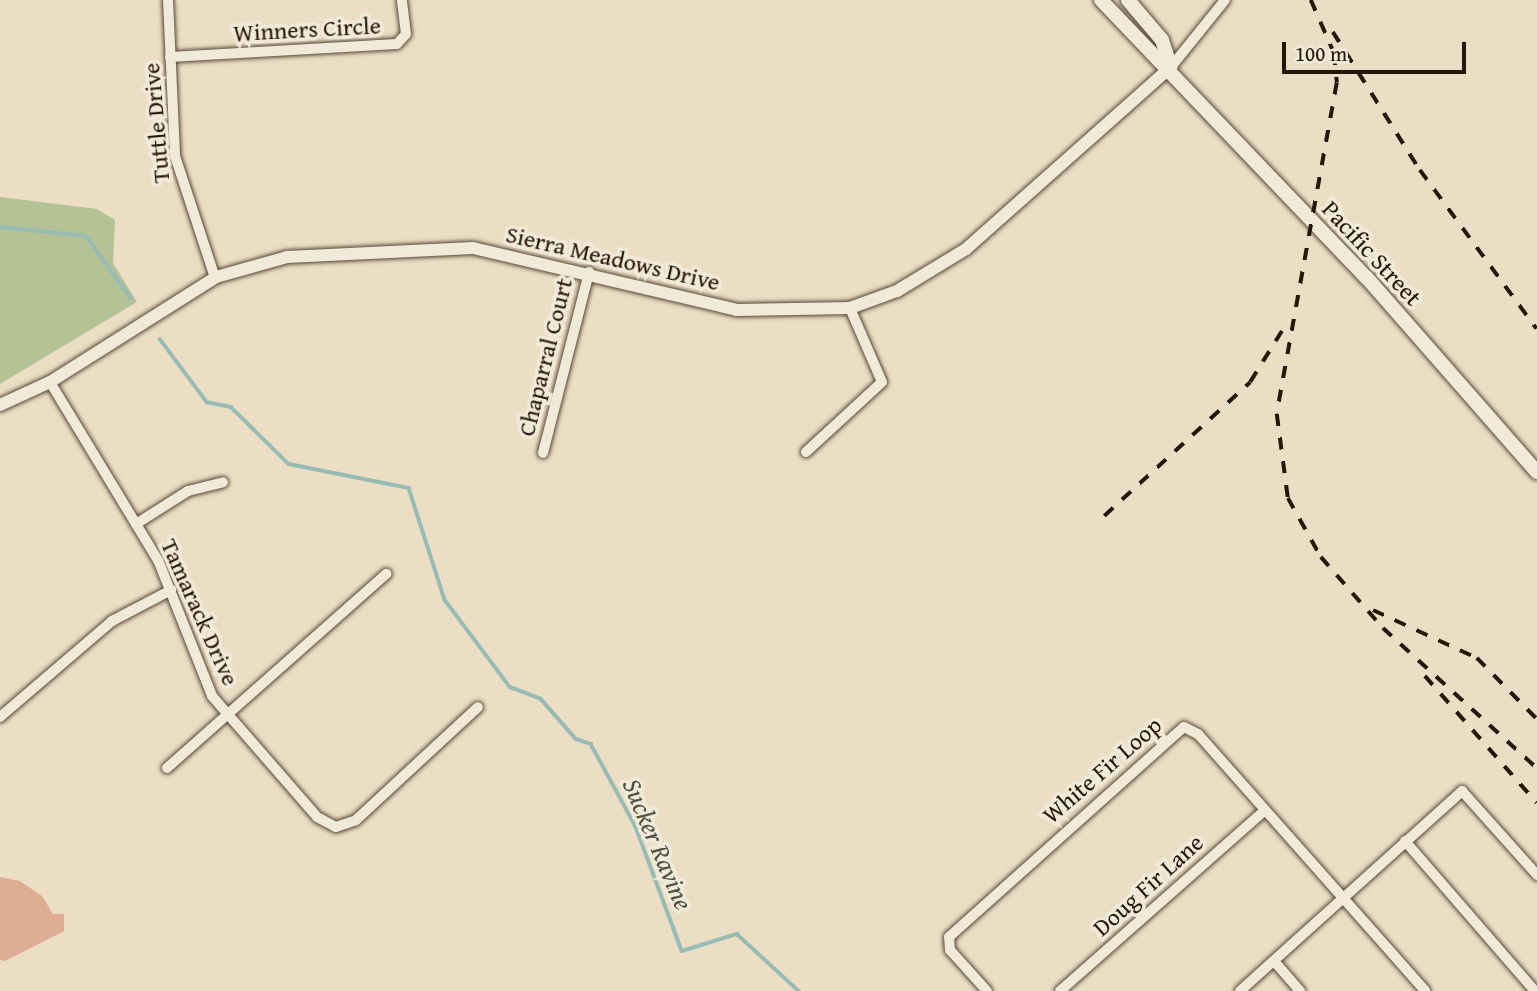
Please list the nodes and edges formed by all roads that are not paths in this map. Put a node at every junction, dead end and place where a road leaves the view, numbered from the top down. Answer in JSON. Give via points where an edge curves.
{"nodes":[{"id":1,"x":168,"y":0,"type":"edge"},
{"id":2,"x":402,"y":0,"type":"edge"},
{"id":3,"x":1101,"y":0,"type":"edge"},
{"id":4,"x":1128,"y":0,"type":"edge"},
{"id":5,"x":1225,"y":0,"type":"edge"},
{"id":6,"x":170,"y":57,"type":"junction"},
{"id":7,"x":1171,"y":66,"type":"junction"},
{"id":8,"x":589,"y":272,"type":"junction"},
{"id":9,"x":215,"y":278,"type":"junction"},
{"id":10,"x":850,"y":308,"type":"junction"},
{"id":11,"x":50,"y":382,"type":"junction"},
{"id":12,"x":0,"y":405,"type":"edge"},
{"id":13,"x":806,"y":452,"type":"dead end"},
{"id":14,"x":543,"y":453,"type":"dead end"},
{"id":15,"x":1537,"y":472,"type":"edge"},
{"id":16,"x":223,"y":482,"type":"dead end"},
{"id":17,"x":136,"y":524,"type":"junction"},
{"id":18,"x":387,"y":574,"type":"dead end"},
{"id":19,"x":171,"y":590,"type":"junction"},
{"id":20,"x":478,"y":707,"type":"dead end"},
{"id":21,"x":227,"y":716,"type":"junction"},
{"id":22,"x":0,"y":717,"type":"edge"},
{"id":23,"x":167,"y":768,"type":"dead end"},
{"id":24,"x":1264,"y":811,"type":"junction"},
{"id":25,"x":1405,"y":841,"type":"junction"},
{"id":26,"x":1537,"y":876,"type":"edge"},
{"id":27,"x":1342,"y":897,"type":"junction"},
{"id":28,"x":1275,"y":961,"type":"junction"},
{"id":29,"x":987,"y":991,"type":"edge"},
{"id":30,"x":1060,"y":991,"type":"edge"},
{"id":31,"x":1240,"y":991,"type":"edge"},
{"id":32,"x":1300,"y":991,"type":"edge"},
{"id":33,"x":1425,"y":991,"type":"edge"},
{"id":34,"x":1535,"y":991,"type":"edge"}],
"edges":[{"from":1,"to":6,"type":"street","name":"Tuttle Drive"},
{"from":2,"to":6,"type":"street","name":"Winners Circle","via":[[406,34],[397,44]]},
{"from":3,"to":7,"type":"main road","name":"Pacific Street","via":[[1153,57]]},
{"from":4,"to":7,"type":"main road","name":"Pacific Street","via":[[1162,40]]},
{"from":5,"to":7,"type":"street"},
{"from":6,"to":9,"type":"street","name":"Tuttle Drive","via":[[175,156]]},
{"from":7,"to":10,"type":"street","name":"Sierra Meadows Drive","via":[[967,249],[897,291]]},
{"from":7,"to":15,"type":"main road","name":"Pacific Street"},
{"from":8,"to":9,"type":"street","name":"Sierra Meadows Drive","via":[[511,253],[429,247],[287,257]]},
{"from":8,"to":10,"type":"street","name":"Sierra Meadows Drive","via":[[737,310]]},
{"from":8,"to":14,"type":"street","name":"Chaparral Court"},
{"from":9,"to":11,"type":"street","name":"Sierra Meadows Drive"},
{"from":10,"to":13,"type":"street","via":[[882,382]]},
{"from":11,"to":12,"type":"street","name":"Sierra Meadows Drive"},
{"from":11,"to":17,"type":"street","name":"Tamarack Drive"},
{"from":16,"to":17,"type":"street","via":[[188,491]]},
{"from":17,"to":19,"type":"street","name":"Tamarack Drive"},
{"from":18,"to":21,"type":"street"},
{"from":19,"to":21,"type":"street","name":"Tamarack Drive","via":[[198,670]]},
{"from":19,"to":22,"type":"street","via":[[112,621]]},
{"from":20,"to":21,"type":"street","name":"Tamarack Drive","via":[[344,826],[327,824],[307,807]]},
{"from":21,"to":23,"type":"street"},
{"from":24,"to":27,"type":"street","name":"White Fir Loop"},
{"from":24,"to":29,"type":"street","name":"White Fir Loop","via":[[1198,734],[1184,727],[1173,733],[949,937],[950,950]]},
{"from":24,"to":30,"type":"street","name":"Doug Fir Lane"},
{"from":25,"to":26,"type":"street","via":[[1462,791]]},
{"from":25,"to":27,"type":"street"},
{"from":25,"to":34,"type":"street"},
{"from":27,"to":28,"type":"street"},
{"from":27,"to":33,"type":"street","name":"White Fir Loop"},
{"from":28,"to":31,"type":"street"},
{"from":28,"to":32,"type":"street"}]}
